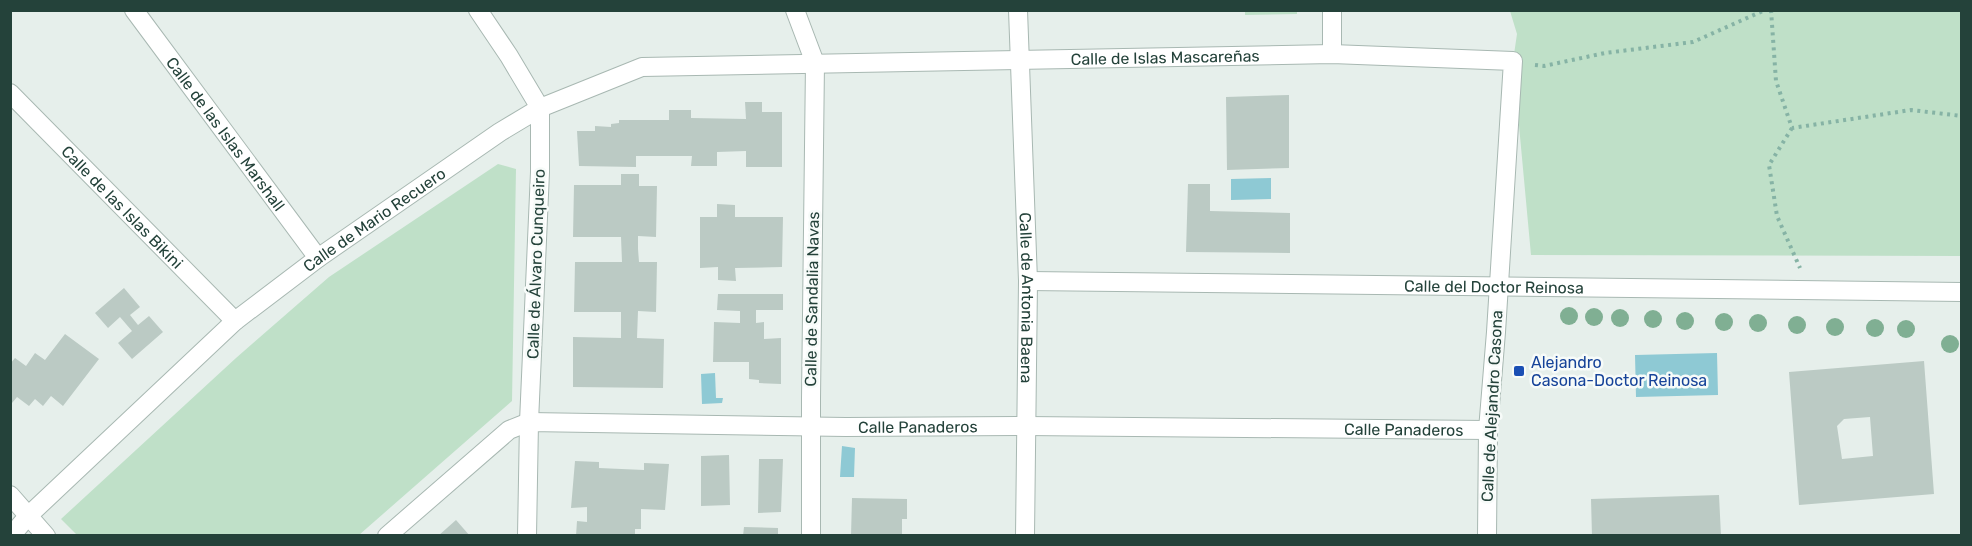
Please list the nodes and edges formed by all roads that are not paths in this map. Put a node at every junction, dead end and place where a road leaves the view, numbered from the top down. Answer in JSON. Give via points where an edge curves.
{"nodes":[{"id":1,"x":134,"y":10,"type":"edge"},
{"id":2,"x":478,"y":10,"type":"edge"},
{"id":3,"x":795,"y":10,"type":"edge"},
{"id":4,"x":1018,"y":10,"type":"edge"},
{"id":5,"x":1332,"y":10,"type":"edge"},
{"id":6,"x":1332,"y":54,"type":"junction"},
{"id":7,"x":1019,"y":61,"type":"junction"},
{"id":8,"x":1513,"y":61,"type":"joint"},
{"id":9,"x":815,"y":63,"type":"junction"},
{"id":10,"x":10,"y":93,"type":"edge"},
{"id":11,"x":540,"y":108,"type":"junction"},
{"id":12,"x":318,"y":258,"type":"junction"},
{"id":13,"x":1028,"y":280,"type":"junction"},
{"id":14,"x":1498,"y":287,"type":"junction"},
{"id":15,"x":1962,"y":292,"type":"edge"},
{"id":16,"x":235,"y":321,"type":"junction"},
{"id":17,"x":529,"y":422,"type":"junction"},
{"id":18,"x":811,"y":425,"type":"junction"},
{"id":19,"x":1025,"y":426,"type":"junction"},
{"id":20,"x":1488,"y":430,"type":"junction"},
{"id":21,"x":10,"y":495,"type":"edge"},
{"id":22,"x":28,"y":516,"type":"junction"},
{"id":23,"x":11,"y":536,"type":"edge"},
{"id":24,"x":46,"y":536,"type":"edge"},
{"id":25,"x":387,"y":536,"type":"edge"},
{"id":26,"x":527,"y":536,"type":"edge"},
{"id":27,"x":812,"y":536,"type":"edge"},
{"id":28,"x":1025,"y":536,"type":"edge"},
{"id":29,"x":1487,"y":536,"type":"edge"}],
"edges":[{"from":1,"to":12,"type":"street","name":"Calle de las Islas Marshall"},
{"from":2,"to":11,"type":"street"},
{"from":3,"to":9,"type":"street"},
{"from":4,"to":7,"type":"street","name":"Calle de Antonia Baena"},
{"from":5,"to":6,"type":"street"},
{"from":6,"to":7,"type":"street","name":"Calle de Islas Mascareñas"},
{"from":6,"to":8,"type":"street","name":"Calle de Islas Mascareñas"},
{"from":7,"to":9,"type":"street","name":"Calle de Islas Mascareñas"},
{"from":7,"to":13,"type":"street","name":"Calle de Antonia Baena"},
{"from":8,"to":14,"type":"street","name":"Calle de Alejandro Casona"},
{"from":9,"to":11,"type":"street","name":"Calle de Mario Recuero","via":[[642,67]]},
{"from":9,"to":18,"type":"street","name":"Calle de Sandalia Navas"},
{"from":10,"to":16,"type":"street","name":"Calle de las Islas Bikini"},
{"from":11,"to":12,"type":"street","name":"Calle de Mario Recuero"},
{"from":11,"to":17,"type":"street","name":"Calle de Álvaro Cunqueiro"},
{"from":12,"to":16,"type":"street","name":"Calle de Mario Recuero"},
{"from":13,"to":14,"type":"street","name":"Calle del Doctor Reinosa"},
{"from":13,"to":19,"type":"street","name":"Calle de Antonia Baena"},
{"from":14,"to":15,"type":"street","name":"Calle del Doctor Reinosa"},
{"from":14,"to":20,"type":"street","name":"Calle de Alejandro Casona"},
{"from":16,"to":22,"type":"street","name":"Calle de Mario Recuero"},
{"from":17,"to":18,"type":"street","name":"Calle Panaderos"},
{"from":17,"to":25,"type":"street","name":"Calle Panaderos","via":[[509,430]]},
{"from":17,"to":26,"type":"street","name":"Calle de Álvaro Cunqueiro"},
{"from":18,"to":19,"type":"street","name":"Calle Panaderos"},
{"from":18,"to":27,"type":"street","name":"Calle de Sandalia Navas"},
{"from":19,"to":20,"type":"street","name":"Calle Panaderos"},
{"from":19,"to":28,"type":"street","name":"Calle de Antonia Baena"},
{"from":20,"to":29,"type":"street","name":"Calle de Alejandro Casona"},
{"from":21,"to":22,"type":"street"},
{"from":22,"to":23,"type":"street","name":"Calle de Mario Recuero"},
{"from":22,"to":24,"type":"street"}]}
